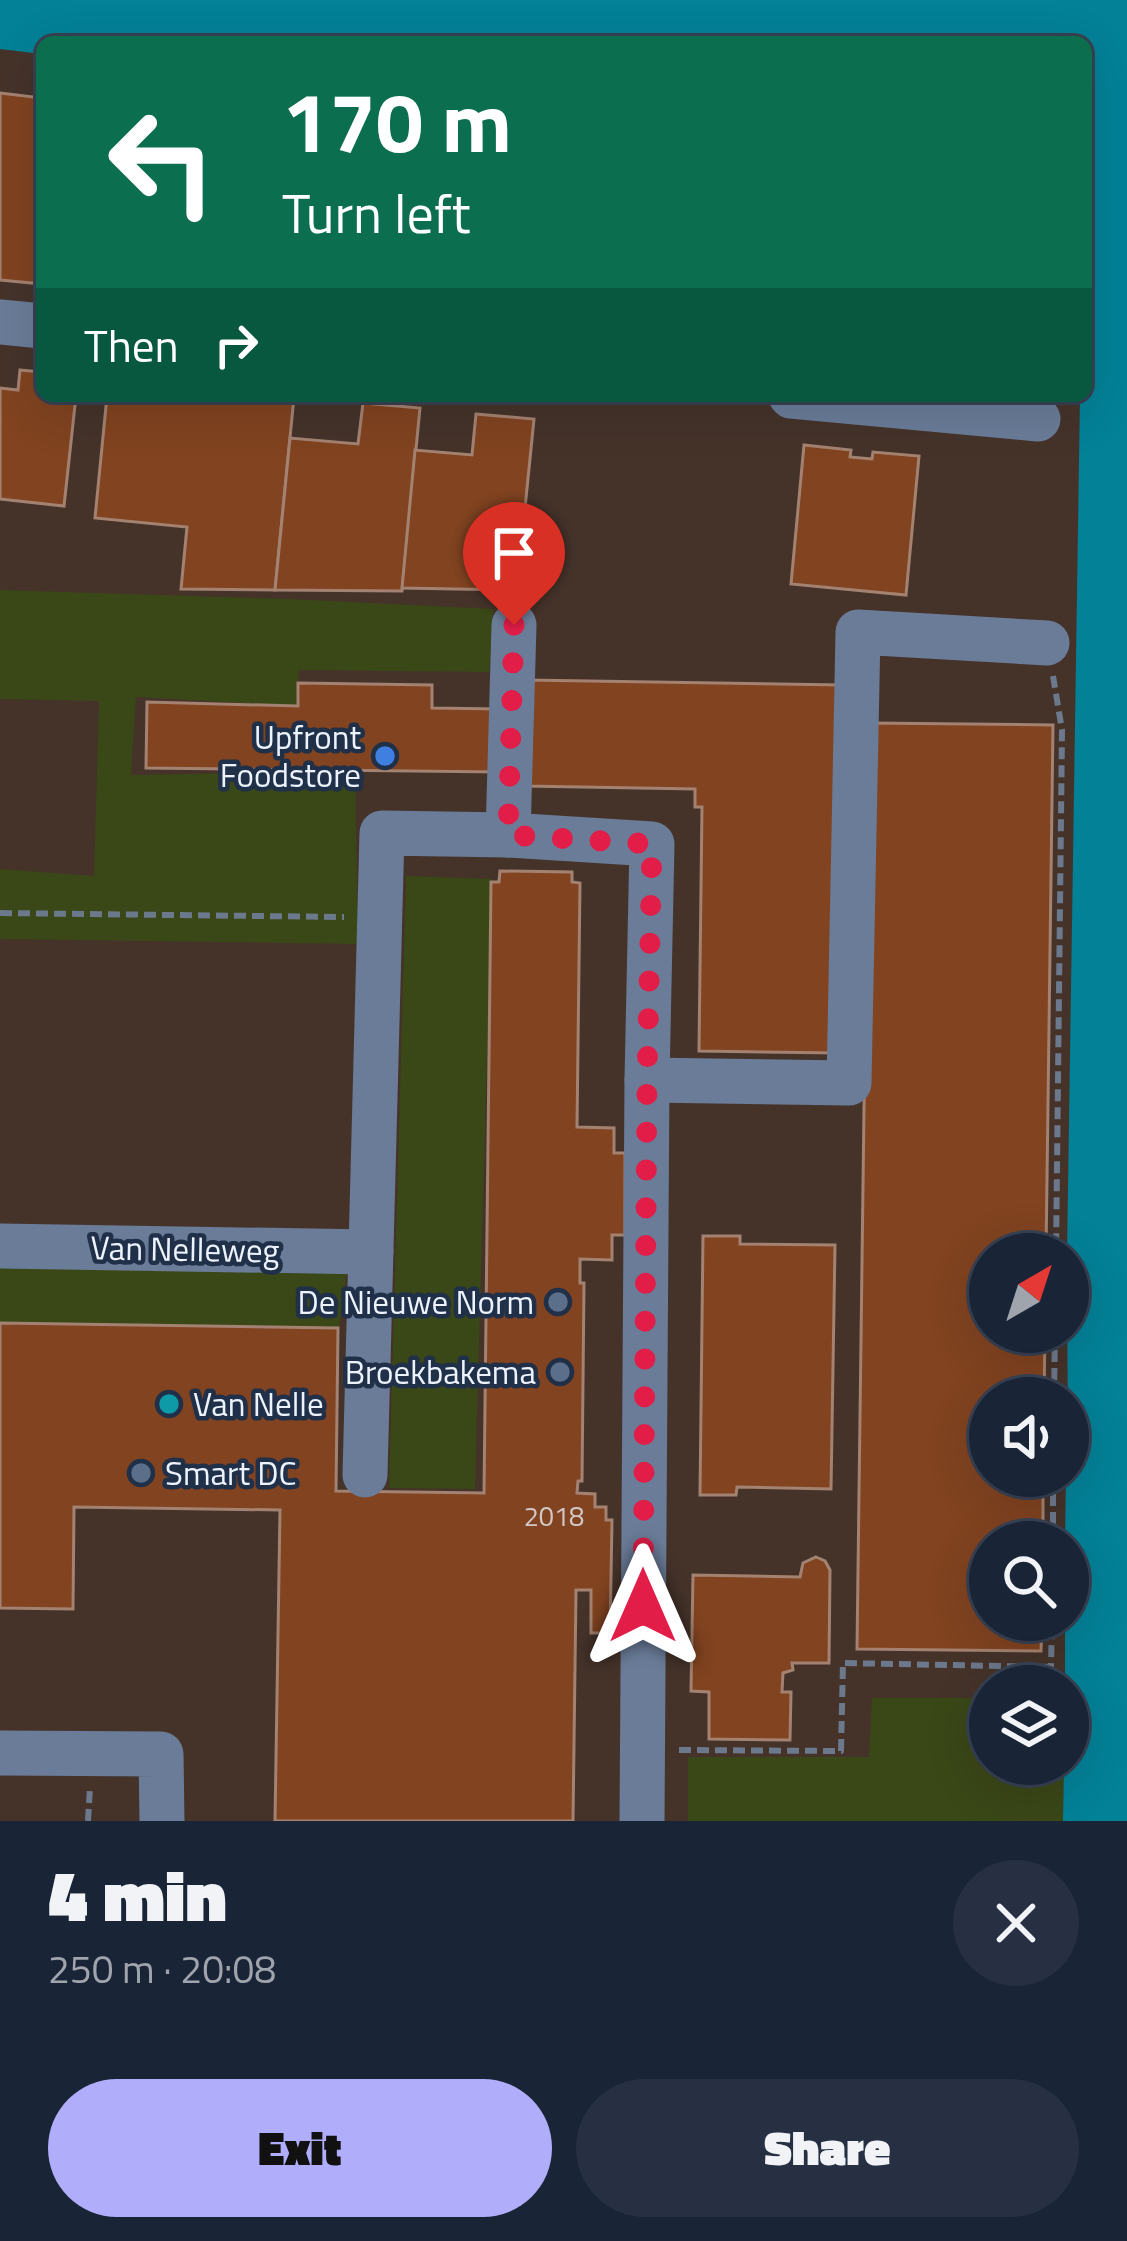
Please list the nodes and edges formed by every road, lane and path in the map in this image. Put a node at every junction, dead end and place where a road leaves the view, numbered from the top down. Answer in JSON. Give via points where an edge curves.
{"nodes":[{"id":1,"x":0,"y":322,"type":"edge"},
{"id":2,"x":36,"y":325,"type":"edge"},
{"id":3,"x":855,"y":402,"type":"edge"},
{"id":4,"x":1038,"y":419,"type":"dead end"},
{"id":5,"x":514,"y":625,"type":"dead end"},
{"id":6,"x":1047,"y":643,"type":"joint"},
{"id":7,"x":508,"y":835,"type":"junction"},
{"id":8,"x":0,"y":913,"type":"edge"},
{"id":9,"x":381,"y":918,"type":"junction"},
{"id":10,"x":647,"y":1080,"type":"junction"},
{"id":11,"x":1056,"y":1233,"type":"edge"},
{"id":12,"x":0,"y":1246,"type":"edge"},
{"id":13,"x":371,"y":1252,"type":"junction"},
{"id":14,"x":364,"y":1475,"type":"dead end"},
{"id":15,"x":1052,"y":1641,"type":"edge"},
{"id":16,"x":642,"y":1749,"type":"junction"},
{"id":17,"x":0,"y":1753,"type":"edge"},
{"id":18,"x":162,"y":1821,"type":"edge"},
{"id":19,"x":642,"y":1821,"type":"edge"}],
"edges":[{"from":1,"to":2,"type":"street"},
{"from":3,"to":4,"type":"street"},
{"from":5,"to":7,"type":"street"},
{"from":6,"to":10,"type":"street","via":[[859,632],[850,1083]]},
{"from":6,"to":11,"type":"path","via":[[1062,730]]},
{"from":7,"to":9,"type":"street","via":[[382,833]]},
{"from":7,"to":10,"type":"street","via":[[652,844]]},
{"from":8,"to":9,"type":"path"},
{"from":9,"to":13,"type":"street"},
{"from":10,"to":16,"type":"street"},
{"from":12,"to":13,"type":"street","name":"Van Nelleweg"},
{"from":13,"to":14,"type":"street"},
{"from":15,"to":16,"type":"path","via":[[1051,1667],[842,1663],[841,1751]]},
{"from":16,"to":19,"type":"street"},
{"from":17,"to":18,"type":"street","via":[[161,1754]]}]}
